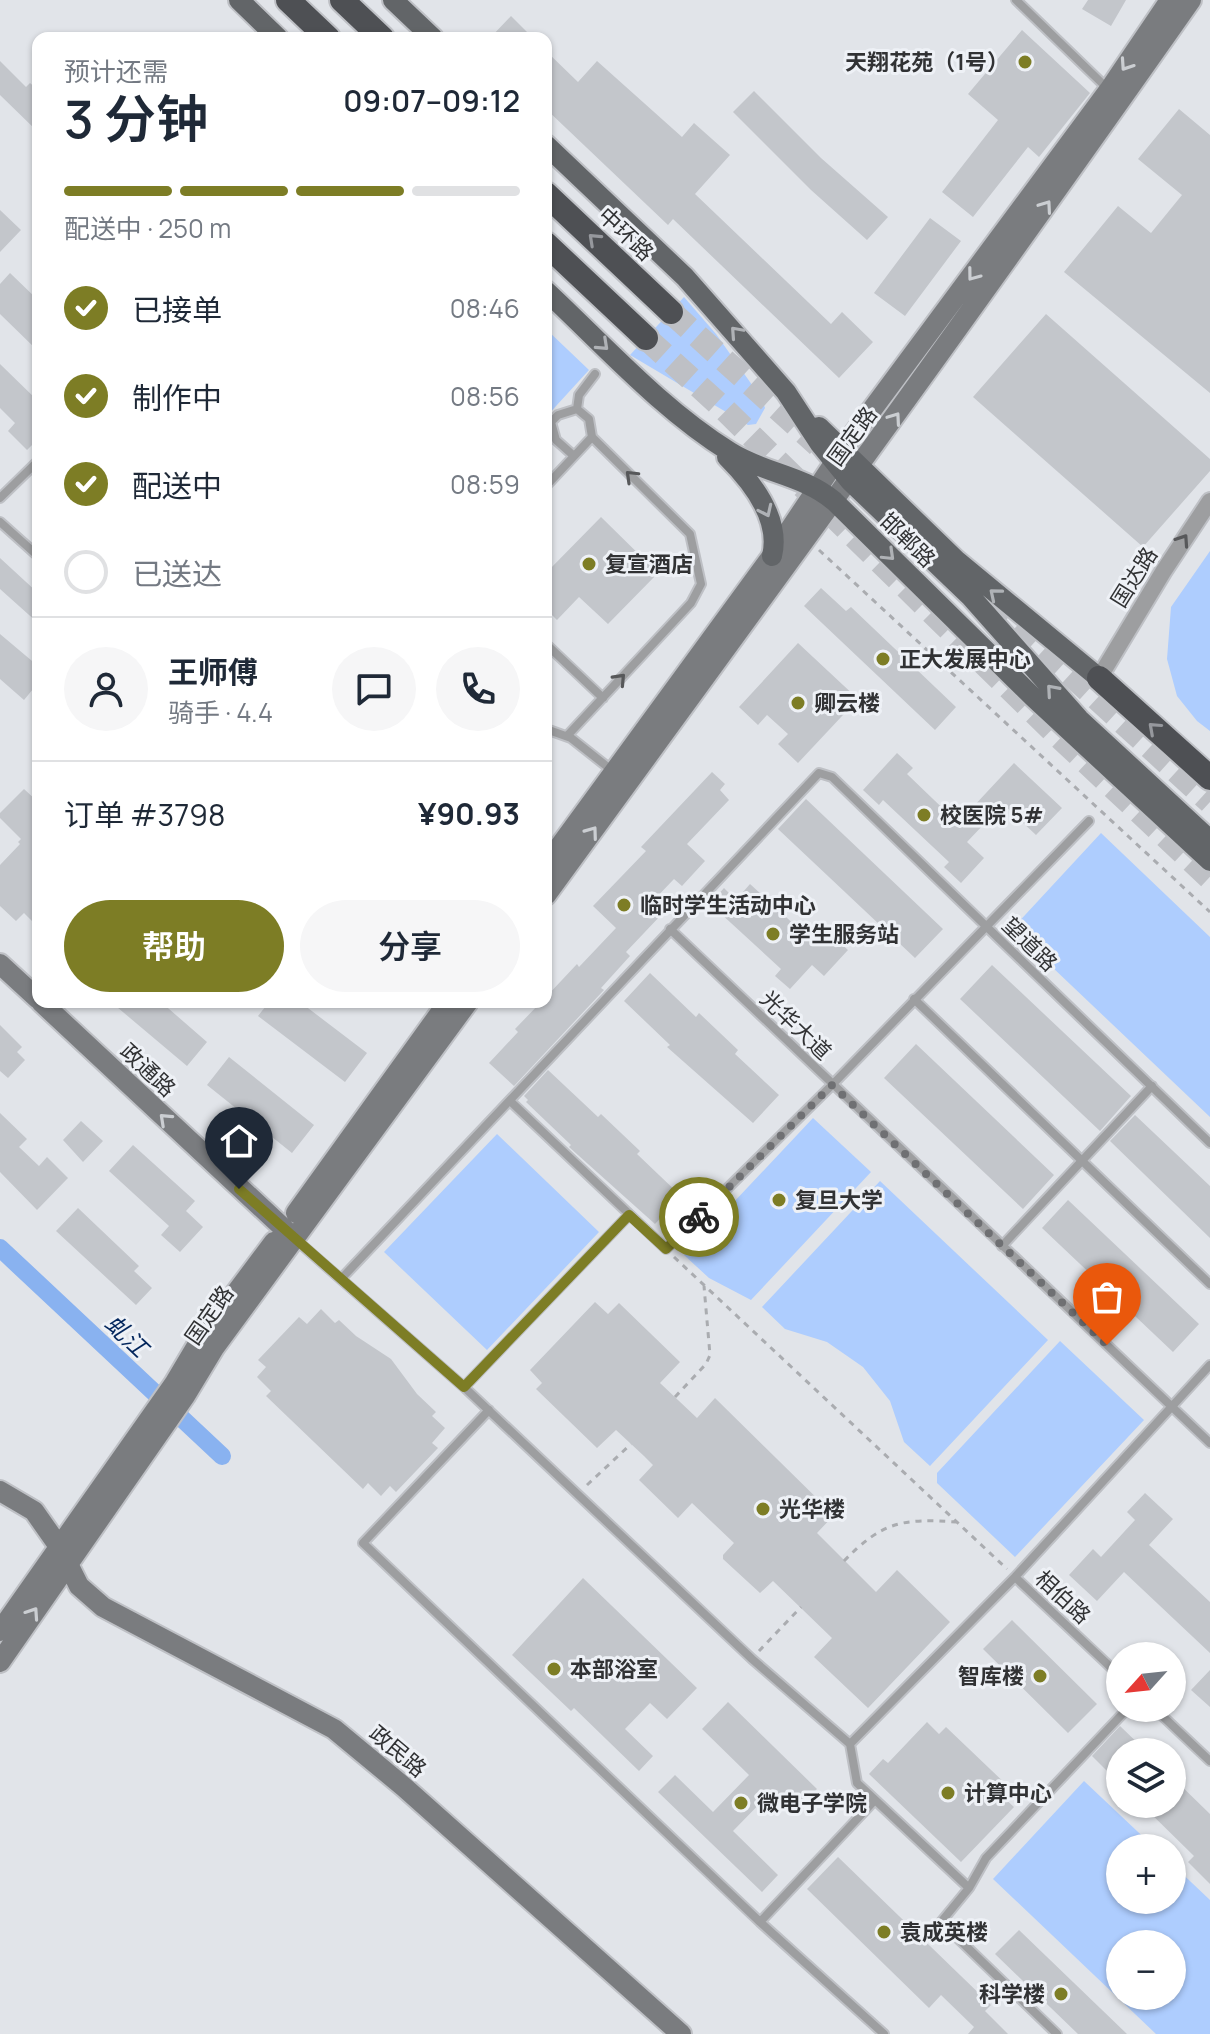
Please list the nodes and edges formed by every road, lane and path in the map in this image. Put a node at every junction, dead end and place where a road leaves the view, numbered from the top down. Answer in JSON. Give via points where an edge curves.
{"nodes":[{"id":1,"x":239,"y":0,"type":"edge"},
{"id":2,"x":288,"y":0,"type":"edge"},
{"id":3,"x":342,"y":0,"type":"edge"},
{"id":4,"x":393,"y":0,"type":"edge"},
{"id":5,"x":1016,"y":0,"type":"edge"},
{"id":6,"x":1170,"y":0,"type":"edge"},
{"id":7,"x":1191,"y":0,"type":"edge"},
{"id":8,"x":272,"y":32,"type":"edge"},
{"id":9,"x":322,"y":32,"type":"edge"},
{"id":10,"x":376,"y":32,"type":"edge"},
{"id":11,"x":427,"y":32,"type":"edge"},
{"id":12,"x":1116,"y":94,"type":"junction"},
{"id":13,"x":552,"y":151,"type":"edge"},
{"id":14,"x":552,"y":200,"type":"edge"},
{"id":15,"x":552,"y":250,"type":"edge"},
{"id":16,"x":552,"y":296,"type":"edge"},
{"id":17,"x":671,"y":312,"type":"tunnel mouth"},
{"id":18,"x":646,"y":338,"type":"tunnel mouth"},
{"id":19,"x":595,"y":374,"type":"dead end"},
{"id":20,"x":577,"y":409,"type":"junction"},
{"id":21,"x":552,"y":421,"type":"edge"},
{"id":22,"x":552,"y":426,"type":"edge"},
{"id":23,"x":701,"y":432,"type":"junction"},
{"id":24,"x":592,"y":437,"type":"junction"},
{"id":25,"x":574,"y":456,"type":"junction"},
{"id":26,"x":839,"y":457,"type":"junction"},
{"id":27,"x":32,"y":467,"type":"edge"},
{"id":28,"x":855,"y":474,"type":"junction"},
{"id":29,"x":552,"y":480,"type":"edge"},
{"id":30,"x":826,"y":494,"type":"junction"},
{"id":31,"x":0,"y":498,"type":"edge"},
{"id":32,"x":1210,"y":501,"type":"edge"},
{"id":33,"x":0,"y":522,"type":"edge"},
{"id":34,"x":805,"y":537,"type":"junction"},
{"id":35,"x":32,"y":551,"type":"edge"},
{"id":36,"x":772,"y":556,"type":"junction"},
{"id":37,"x":552,"y":650,"type":"edge"},
{"id":38,"x":1099,"y":678,"type":"junction"},
{"id":39,"x":603,"y":698,"type":"junction"},
{"id":40,"x":552,"y":731,"type":"edge"},
{"id":41,"x":567,"y":736,"type":"junction"},
{"id":42,"x":615,"y":772,"type":"junction"},
{"id":43,"x":1210,"y":778,"type":"edge"},
{"id":44,"x":1089,"y":821,"type":"dead end"},
{"id":45,"x":1210,"y":840,"type":"edge"},
{"id":46,"x":552,"y":857,"type":"edge"},
{"id":47,"x":1210,"y":861,"type":"edge"},
{"id":48,"x":552,"y":887,"type":"edge"},
{"id":49,"x":1210,"y":912,"type":"edge"},
{"id":50,"x":986,"y":927,"type":"junction"},
{"id":51,"x":670,"y":929,"type":"junction"},
{"id":52,"x":0,"y":964,"type":"edge"},
{"id":53,"x":32,"y":994,"type":"edge"},
{"id":54,"x":914,"y":999,"type":"junction"},
{"id":55,"x":47,"y":1008,"type":"edge"},
{"id":56,"x":444,"y":1008,"type":"edge"},
{"id":57,"x":463,"y":1008,"type":"edge"},
{"id":58,"x":832,"y":1085,"type":"junction"},
{"id":59,"x":1152,"y":1086,"type":"junction"},
{"id":60,"x":510,"y":1101,"type":"junction"},
{"id":61,"x":1210,"y":1143,"type":"edge"},
{"id":62,"x":1081,"y":1163,"type":"junction"},
{"id":63,"x":629,"y":1215,"type":"junction"},
{"id":64,"x":289,"y":1234,"type":"junction"},
{"id":65,"x":1002,"y":1246,"type":"junction"},
{"id":66,"x":666,"y":1249,"type":"junction"},
{"id":67,"x":341,"y":1279,"type":"junction"},
{"id":68,"x":1210,"y":1284,"type":"edge"},
{"id":69,"x":704,"y":1286,"type":"junction"},
{"id":70,"x":1210,"y":1365,"type":"edge"},
{"id":71,"x":464,"y":1387,"type":"junction"},
{"id":72,"x":675,"y":1397,"type":"dead end"},
{"id":73,"x":1170,"y":1405,"type":"junction"},
{"id":74,"x":489,"y":1410,"type":"junction"},
{"id":75,"x":1210,"y":1443,"type":"edge"},
{"id":76,"x":631,"y":1444,"type":"dead end"},
{"id":77,"x":0,"y":1491,"type":"edge"},
{"id":78,"x":578,"y":1494,"type":"junction"},
{"id":79,"x":956,"y":1522,"type":"junction"},
{"id":80,"x":63,"y":1556,"type":"junction"},
{"id":81,"x":844,"y":1561,"type":"dead end"},
{"id":82,"x":1015,"y":1577,"type":"junction"},
{"id":83,"x":801,"y":1607,"type":"dead end"},
{"id":84,"x":0,"y":1631,"type":"edge"},
{"id":85,"x":752,"y":1659,"type":"junction"},
{"id":86,"x":0,"y":1662,"type":"edge"},
{"id":87,"x":1106,"y":1663,"type":"edge"},
{"id":88,"x":1115,"y":1722,"type":"edge"},
{"id":89,"x":1170,"y":1722,"type":"edge"},
{"id":90,"x":850,"y":1744,"type":"junction"},
{"id":91,"x":1209,"y":1757,"type":"edge"},
{"id":92,"x":875,"y":1800,"type":"junction"},
{"id":93,"x":969,"y":1888,"type":"junction"},
{"id":94,"x":760,"y":1922,"type":"junction"},
{"id":95,"x":681,"y":2034,"type":"edge"},
{"id":96,"x":884,"y":2034,"type":"edge"},
{"id":97,"x":1057,"y":2034,"type":"edge"}],
"edges":[{"from":1,"to":8,"type":"main road"},
{"from":2,"to":9,"type":"highway"},
{"from":3,"to":10,"type":"highway"},
{"from":4,"to":11,"type":"main road"},
{"from":5,"to":12,"type":"lane"},
{"from":6,"to":12,"type":"street","name":"国定路","one_way":true},
{"from":7,"to":12,"type":"street","name":"国定路"},
{"from":12,"to":26,"type":"street","name":"国定路","one_way":true},
{"from":28,"to":12,"type":"street","name":"国定路","one_way":true},
{"from":26,"to":13,"type":"main road","name":"邯郸路","one_way":true,"via":[[685,277]]},
{"from":17,"to":14,"type":"highway","name":"中环路","one_way":true},
{"from":15,"to":18,"type":"highway"},
{"from":16,"to":23,"type":"main road","name":"邯郸路","one_way":true},
{"from":19,"to":20,"type":"lane","via":[[579,395]]},
{"from":20,"to":21,"type":"lane"},
{"from":20,"to":24,"type":"lane","via":[[589,419]]},
{"from":22,"to":25,"type":"lane","via":[[556,440]]},
{"from":23,"to":30,"type":"main road","name":"邯郸路","via":[[759,467]]},
{"from":23,"to":36,"type":"main road","one_way":true,"via":[[760,498],[775,537]]},
{"from":24,"to":25,"type":"lane"},
{"from":39,"to":24,"type":"lane","one_way":true,"via":[[691,603],[701,584],[690,534]]},
{"from":25,"to":29,"type":"lane"},
{"from":26,"to":28,"type":"main road","name":"邯郸路"},
{"from":26,"to":30,"type":"street","name":"国定路"},
{"from":27,"to":31,"type":"lane"},
{"from":28,"to":30,"type":"street","name":"国定路"},
{"from":38,"to":28,"type":"main road","name":"邯郸路","one_way":true},
{"from":45,"to":28,"type":"main road","name":"邯郸路","one_way":true,"via":[[1079,719]]},
{"from":30,"to":34,"type":"street","name":"国定路"},
{"from":30,"to":36,"type":"street","name":"国定路"},
{"from":30,"to":47,"type":"main road","name":"邯郸路","one_way":true},
{"from":38,"to":32,"type":"street","name":"国达路","one_way":true},
{"from":33,"to":35,"type":"lane"},
{"from":48,"to":34,"type":"street","name":"国定路","one_way":true},
{"from":34,"to":49,"type":"path"},
{"from":36,"to":42,"type":"street","name":"国定路"},
{"from":37,"to":39,"type":"lane"},
{"from":43,"to":38,"type":"highway","one_way":true},
{"from":39,"to":41,"type":"lane"},
{"from":40,"to":41,"type":"lane"},
{"from":41,"to":42,"type":"lane"},
{"from":42,"to":46,"type":"street","name":"国定路"},
{"from":44,"to":50,"type":"lane"},
{"from":50,"to":51,"type":"lane","name":"望道路","via":[[825,773],[812,777]]},
{"from":50,"to":54,"type":"lane"},
{"from":50,"to":59,"type":"lane","name":"望道路"},
{"from":51,"to":58,"type":"lane","name":"光华大道"},
{"from":51,"to":60,"type":"lane"},
{"from":52,"to":53,"type":"street","name":"政通路"},
{"from":54,"to":58,"type":"lane"},
{"from":54,"to":62,"type":"lane"},
{"from":64,"to":55,"type":"street","name":"政通路","one_way":true},
{"from":56,"to":64,"type":"street","name":"国定路"},
{"from":57,"to":64,"type":"street","name":"国定路"},
{"from":58,"to":65,"type":"lane","name":"光华大道"},
{"from":58,"to":66,"type":"lane"},
{"from":59,"to":61,"type":"lane","name":"望道路"},
{"from":59,"to":62,"type":"lane"},
{"from":60,"to":63,"type":"lane"},
{"from":60,"to":67,"type":"lane"},
{"from":62,"to":65,"type":"lane"},
{"from":62,"to":68,"type":"lane"},
{"from":63,"to":66,"type":"lane"},
{"from":63,"to":71,"type":"lane"},
{"from":64,"to":67,"type":"lane"},
{"from":64,"to":80,"type":"street","name":"国定路","via":[[199,1342],[179,1390]]},
{"from":65,"to":73,"type":"lane","name":"光华大道"},
{"from":66,"to":69,"type":"path"},
{"from":67,"to":71,"type":"lane"},
{"from":69,"to":72,"type":"path","via":[[710,1355]]},
{"from":69,"to":79,"type":"path"},
{"from":70,"to":73,"type":"lane"},
{"from":71,"to":74,"type":"lane"},
{"from":73,"to":75,"type":"lane","name":"光华大道"},
{"from":73,"to":82,"type":"lane"},
{"from":74,"to":78,"type":"lane"},
{"from":74,"to":94,"type":"lane","via":[[363,1543]]},
{"from":76,"to":78,"type":"path"},
{"from":77,"to":80,"type":"street","name":"政民路","via":[[34,1511]]},
{"from":78,"to":85,"type":"lane"},
{"from":79,"to":81,"type":"path","via":[[917,1519],[889,1525],[867,1537]]},
{"from":79,"to":82,"type":"path"},
{"from":80,"to":84,"type":"street","name":"国定路"},
{"from":86,"to":80,"type":"street","name":"国定路","one_way":true},
{"from":80,"to":95,"type":"street","name":"政民路","via":[[79,1586],[103,1607],[334,1729]]},
{"from":82,"to":87,"type":"lane","name":"相伯路"},
{"from":82,"to":90,"type":"lane"},
{"from":83,"to":85,"type":"path"},
{"from":85,"to":90,"type":"lane"},
{"from":88,"to":93,"type":"lane","via":[[986,1858]]},
{"from":89,"to":91,"type":"lane"},
{"from":90,"to":92,"type":"lane","via":[[857,1783]]},
{"from":92,"to":93,"type":"lane"},
{"from":92,"to":94,"type":"lane"},
{"from":93,"to":97,"type":"lane","via":[[941,1922]]},
{"from":94,"to":96,"type":"lane"}]}
